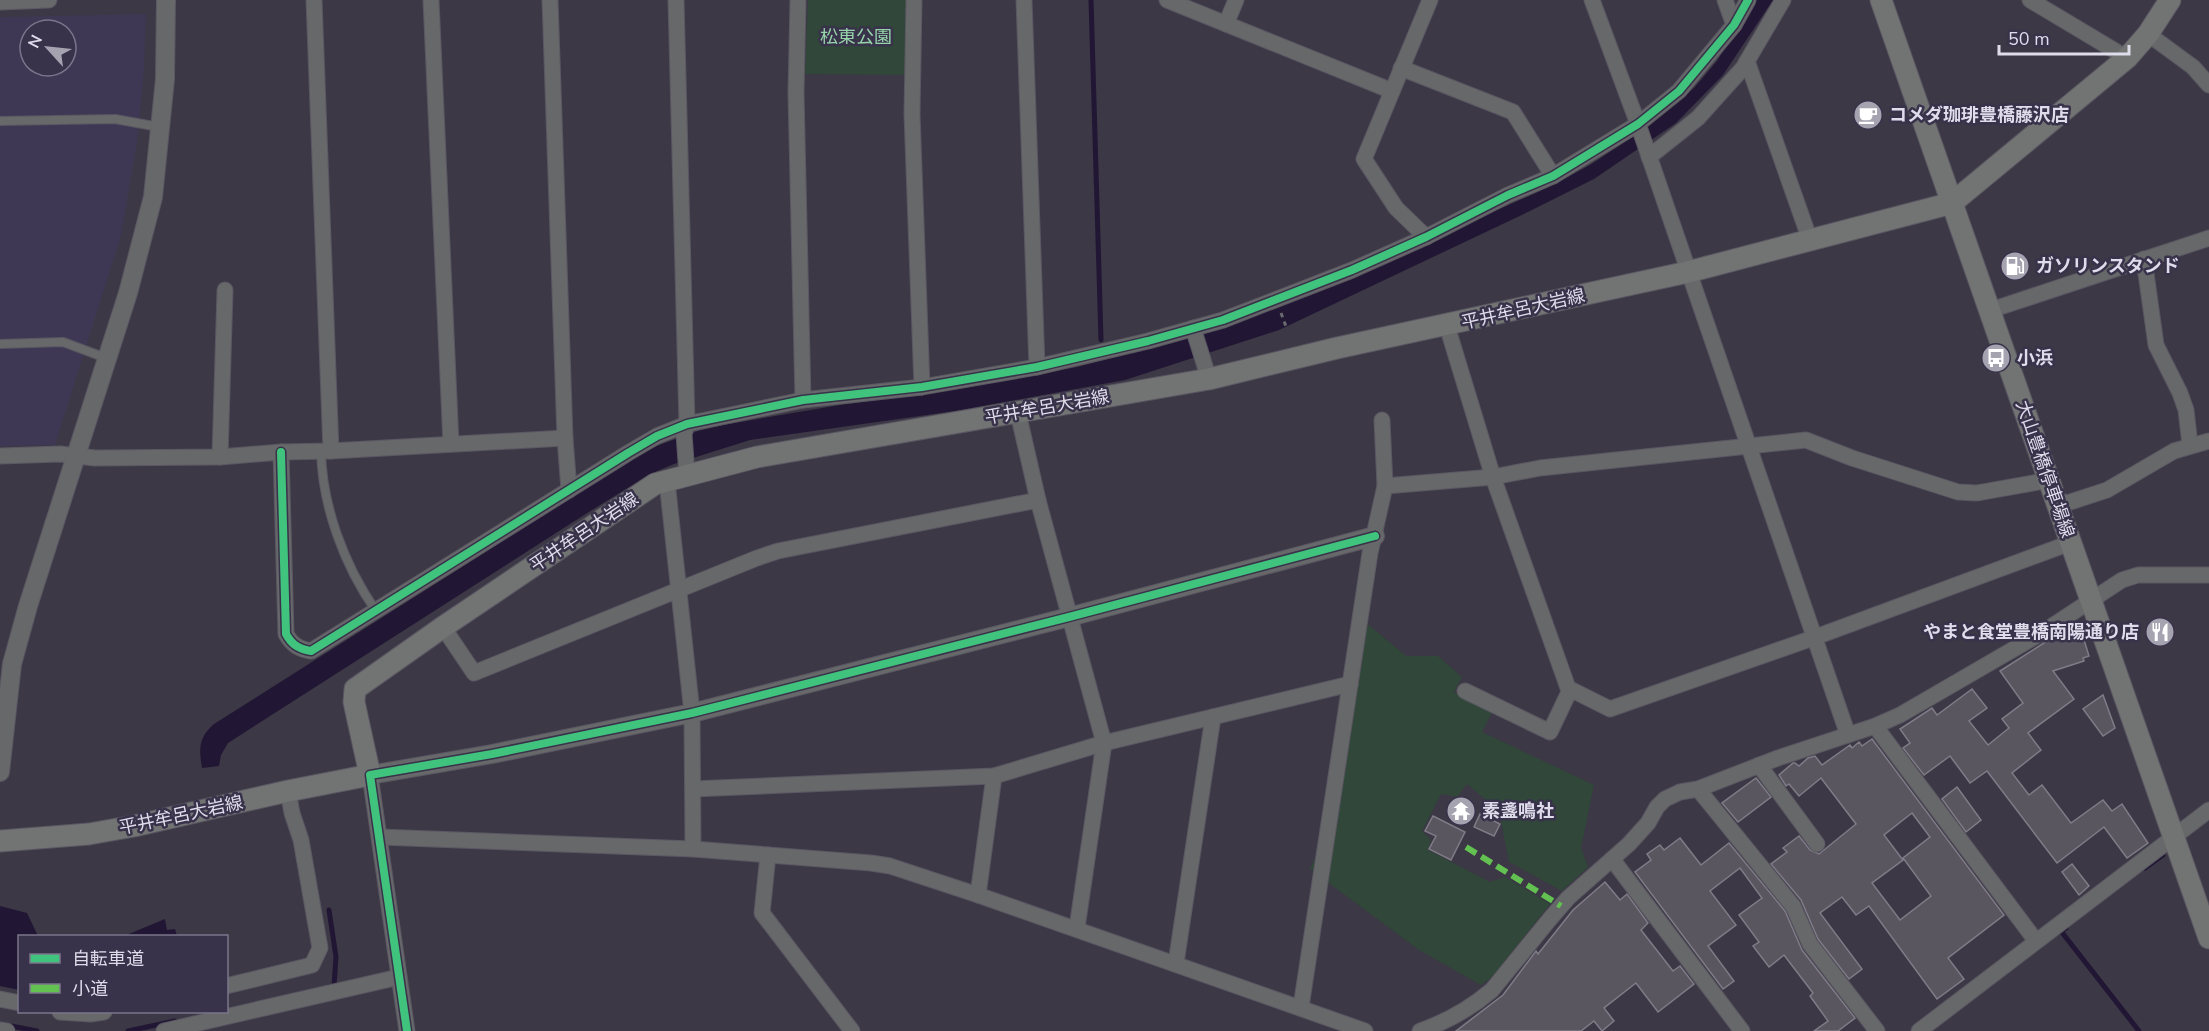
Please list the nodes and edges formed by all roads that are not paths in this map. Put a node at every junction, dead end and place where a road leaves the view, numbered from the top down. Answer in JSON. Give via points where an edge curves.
{"nodes":[{"id":1,"x":49,"y":0,"type":"edge"},
{"id":2,"x":166,"y":0,"type":"edge"},
{"id":3,"x":314,"y":0,"type":"edge"},
{"id":4,"x":431,"y":0,"type":"edge"},
{"id":5,"x":550,"y":0,"type":"edge"},
{"id":6,"x":676,"y":0,"type":"edge"},
{"id":7,"x":798,"y":0,"type":"edge"},
{"id":8,"x":914,"y":0,"type":"edge"},
{"id":9,"x":1024,"y":0,"type":"edge"},
{"id":10,"x":1167,"y":0,"type":"edge"},
{"id":11,"x":1236,"y":0,"type":"edge"},
{"id":12,"x":1430,"y":0,"type":"edge"},
{"id":13,"x":1592,"y":0,"type":"edge"},
{"id":14,"x":1725,"y":0,"type":"edge"},
{"id":15,"x":1748,"y":0,"type":"edge"},
{"id":16,"x":1783,"y":0,"type":"edge"},
{"id":17,"x":1882,"y":0,"type":"edge"},
{"id":18,"x":2030,"y":0,"type":"edge"},
{"id":19,"x":2170,"y":0,"type":"edge"},
{"id":20,"x":0,"y":2,"type":"edge"},
{"id":21,"x":1226,"y":24,"type":"junction"},
{"id":22,"x":1734,"y":25,"type":"junction"},
{"id":23,"x":2148,"y":34,"type":"junction"},
{"id":24,"x":2127,"y":58,"type":"junction"},
{"id":25,"x":1747,"y":61,"type":"junction"},
{"id":26,"x":1401,"y":68,"type":"junction"},
{"id":27,"x":2209,"y":84,"type":"edge"},
{"id":28,"x":1392,"y":91,"type":"junction"},
{"id":29,"x":0,"y":121,"type":"edge"},
{"id":30,"x":1638,"y":124,"type":"junction"},
{"id":31,"x":160,"y":128,"type":"junction"},
{"id":32,"x":1649,"y":157,"type":"junction"},
{"id":33,"x":1553,"y":176,"type":"junction"},
{"id":34,"x":1952,"y":203,"type":"junction"},
{"id":35,"x":1426,"y":237,"type":"junction"},
{"id":36,"x":2209,"y":238,"type":"edge"},
{"id":37,"x":1810,"y":240,"type":"junction"},
{"id":38,"x":2144,"y":259,"type":"junction"},
{"id":39,"x":1688,"y":272,"type":"junction"},
{"id":40,"x":225,"y":291,"type":"dead end"},
{"id":41,"x":1991,"y":310,"type":"junction"},
{"id":42,"x":1447,"y":326,"type":"junction"},
{"id":43,"x":1193,"y":328,"type":"junction"},
{"id":44,"x":0,"y":344,"type":"edge"},
{"id":45,"x":106,"y":358,"type":"junction"},
{"id":46,"x":1037,"y":368,"type":"junction"},
{"id":47,"x":1206,"y":370,"type":"junction"},
{"id":48,"x":922,"y":387,"type":"junction"},
{"id":49,"x":803,"y":400,"type":"junction"},
{"id":50,"x":1018,"y":412,"type":"junction"},
{"id":51,"x":1382,"y":420,"type":"dead end"},
{"id":52,"x":686,"y":429,"type":"junction"},
{"id":53,"x":565,"y":438,"type":"junction"},
{"id":54,"x":2209,"y":441,"type":"edge"},
{"id":55,"x":451,"y":444,"type":"junction"},
{"id":56,"x":2190,"y":445,"type":"junction"},
{"id":57,"x":1748,"y":446,"type":"junction"},
{"id":58,"x":326,"y":451,"type":"junction"},
{"id":59,"x":281,"y":452,"type":"junction"},
{"id":60,"x":0,"y":456,"type":"edge"},
{"id":61,"x":76,"y":456,"type":"junction"},
{"id":62,"x":220,"y":457,"type":"junction"},
{"id":63,"x":680,"y":473,"type":"junction"},
{"id":64,"x":1493,"y":477,"type":"junction"},
{"id":65,"x":2050,"y":480,"type":"junction"},
{"id":66,"x":1385,"y":486,"type":"junction"},
{"id":67,"x":569,"y":490,"type":"junction"},
{"id":68,"x":1038,"y":500,"type":"junction"},
{"id":69,"x":2058,"y":506,"type":"junction"},
{"id":70,"x":1375,"y":536,"type":"junction"},
{"id":71,"x":2070,"y":543,"type":"junction"},
{"id":72,"x":2209,"y":575,"type":"edge"},
{"id":73,"x":678,"y":591,"type":"junction"},
{"id":74,"x":2092,"y":601,"type":"junction"},
{"id":75,"x":376,"y":611,"type":"junction"},
{"id":76,"x":1069,"y":617,"type":"junction"},
{"id":77,"x":443,"y":627,"type":"junction"},
{"id":78,"x":1812,"y":638,"type":"junction"},
{"id":79,"x":6,"y":664,"type":"edge"},
{"id":80,"x":1350,"y":684,"type":"junction"},
{"id":81,"x":1570,"y":690,"type":"junction"},
{"id":82,"x":1465,"y":691,"type":"dead end"},
{"id":83,"x":692,"y":713,"type":"junction"},
{"id":84,"x":1213,"y":717,"type":"junction"},
{"id":85,"x":1875,"y":726,"type":"junction"},
{"id":86,"x":1848,"y":735,"type":"junction"},
{"id":87,"x":1104,"y":743,"type":"junction"},
{"id":88,"x":1759,"y":765,"type":"junction"},
{"id":89,"x":0,"y":772,"type":"edge"},
{"id":90,"x":370,"y":775,"type":"junction"},
{"id":91,"x":994,"y":776,"type":"junction"},
{"id":92,"x":693,"y":789,"type":"junction"},
{"id":93,"x":1698,"y":789,"type":"junction"},
{"id":94,"x":288,"y":791,"type":"junction"},
{"id":95,"x":2209,"y":810,"type":"edge"},
{"id":96,"x":380,"y":837,"type":"junction"},
{"id":97,"x":2174,"y":837,"type":"junction"},
{"id":98,"x":0,"y":841,"type":"edge"},
{"id":99,"x":1817,"y":844,"type":"dead end"},
{"id":100,"x":693,"y":849,"type":"junction"},
{"id":101,"x":768,"y":855,"type":"junction"},
{"id":102,"x":1612,"y":859,"type":"junction"},
{"id":103,"x":978,"y":895,"type":"junction"},
{"id":104,"x":1077,"y":928,"type":"junction"},
{"id":105,"x":2209,"y":938,"type":"edge"},
{"id":106,"x":2036,"y":941,"type":"junction"},
{"id":107,"x":1176,"y":963,"type":"junction"},
{"id":108,"x":399,"y":977,"type":"junction"},
{"id":109,"x":228,"y":986,"type":"edge"},
{"id":110,"x":0,"y":999,"type":"edge"},
{"id":111,"x":18,"y":1003,"type":"edge"},
{"id":112,"x":1301,"y":1007,"type":"junction"},
{"id":113,"x":0,"y":1030,"type":"edge"},
{"id":114,"x":7,"y":1031,"type":"edge"},
{"id":115,"x":164,"y":1031,"type":"edge"},
{"id":116,"x":406,"y":1031,"type":"edge"},
{"id":117,"x":852,"y":1031,"type":"edge"},
{"id":118,"x":1365,"y":1031,"type":"edge"},
{"id":119,"x":1420,"y":1031,"type":"edge"},
{"id":120,"x":1742,"y":1031,"type":"edge"},
{"id":121,"x":1877,"y":1031,"type":"edge"},
{"id":122,"x":1919,"y":1031,"type":"edge"}],
"edges":[{"from":1,"to":20,"type":"street"},
{"from":2,"to":31,"type":"street"},
{"from":3,"to":58,"type":"street"},
{"from":4,"to":55,"type":"street"},
{"from":5,"to":53,"type":"street"},
{"from":6,"to":52,"type":"street"},
{"from":7,"to":49,"type":"street","via":[[796,105]]},
{"from":8,"to":48,"type":"street","via":[[912,114]]},
{"from":9,"to":46,"type":"street"},
{"from":10,"to":21,"type":"street"},
{"from":11,"to":21,"type":"street"},
{"from":12,"to":26,"type":"street"},
{"from":13,"to":30,"type":"street"},
{"from":14,"to":22,"type":"street"},
{"from":15,"to":22,"type":"street"},
{"from":16,"to":25,"type":"street"},
{"from":17,"to":34,"type":"main road","name":"大山豊橋停車場線"},
{"from":18,"to":24,"type":"street"},
{"from":19,"to":23,"type":"main road","name":"平井牟呂大岩線"},
{"from":21,"to":28,"type":"street"},
{"from":22,"to":30,"type":"street","via":[[1679,91]]},
{"from":23,"to":24,"type":"main road","name":"平井牟呂大岩線"},
{"from":23,"to":27,"type":"street","via":[[2193,67]]},
{"from":24,"to":34,"type":"main road","name":"平井牟呂大岩線"},
{"from":25,"to":32,"type":"street","via":[[1698,118]]},
{"from":25,"to":37,"type":"street"},
{"from":26,"to":28,"type":"street"},
{"from":26,"to":33,"type":"street","via":[[1513,112]]},
{"from":28,"to":35,"type":"street","via":[[1364,159],[1396,208]]},
{"from":29,"to":31,"type":"lane","via":[[115,119]]},
{"from":30,"to":32,"type":"street"},
{"from":30,"to":33,"type":"street"},
{"from":31,"to":45,"type":"street","via":[[153,197]]},
{"from":32,"to":39,"type":"street"},
{"from":33,"to":35,"type":"street"},
{"from":34,"to":37,"type":"main road","name":"平井牟呂大岩線"},
{"from":34,"to":41,"type":"main road","name":"大山豊橋停車場線"},
{"from":35,"to":43,"type":"street","via":[[1281,299]]},
{"from":36,"to":38,"type":"street"},
{"from":37,"to":39,"type":"main road","name":"平井牟呂大岩線"},
{"from":38,"to":41,"type":"street"},
{"from":38,"to":56,"type":"street","via":[[2156,345],[2184,402]]},
{"from":39,"to":42,"type":"main road","name":"平井牟呂大岩線"},
{"from":39,"to":57,"type":"street"},
{"from":40,"to":62,"type":"street"},
{"from":41,"to":65,"type":"main road","name":"大山豊橋停車場線"},
{"from":42,"to":47,"type":"main road","name":"平井牟呂大岩線"},
{"from":42,"to":64,"type":"street"},
{"from":43,"to":46,"type":"street"},
{"from":43,"to":47,"type":"street"},
{"from":44,"to":45,"type":"lane","via":[[63,342]]},
{"from":45,"to":61,"type":"street"},
{"from":46,"to":48,"type":"street"},
{"from":47,"to":50,"type":"main road","name":"平井牟呂大岩線"},
{"from":48,"to":49,"type":"street"},
{"from":49,"to":52,"type":"street"},
{"from":50,"to":63,"type":"main road","name":"平井牟呂大岩線"},
{"from":50,"to":68,"type":"street"},
{"from":51,"to":66,"type":"street"},
{"from":52,"to":63,"type":"street"},
{"from":52,"to":67,"type":"street","via":[[657,436]]},
{"from":53,"to":55,"type":"street"},
{"from":53,"to":67,"type":"street"},
{"from":54,"to":56,"type":"street"},
{"from":55,"to":58,"type":"street"},
{"from":56,"to":69,"type":"street","via":[[2107,490]]},
{"from":57,"to":64,"type":"street","via":[[1540,468]]},
{"from":57,"to":65,"type":"street","via":[[1806,440],[1958,492],[1977,493]]},
{"from":57,"to":78,"type":"street"},
{"from":58,"to":59,"type":"street"},
{"from":58,"to":75,"type":"lane","via":[[321,477],[328,508],[352,568]]},
{"from":59,"to":62,"type":"street"},
{"from":59,"to":75,"type":"street","via":[[286,634],[290,642],[311,651]]},
{"from":60,"to":61,"type":"street"},
{"from":61,"to":62,"type":"street"},
{"from":61,"to":79,"type":"street"},
{"from":63,"to":73,"type":"street"},
{"from":63,"to":77,"type":"main road","name":"平井牟呂大岩線","via":[[655,484]]},
{"from":64,"to":66,"type":"street"},
{"from":64,"to":81,"type":"street"},
{"from":65,"to":69,"type":"main road","name":"大山豊橋停車場線"},
{"from":66,"to":70,"type":"street"},
{"from":67,"to":75,"type":"street"},
{"from":68,"to":73,"type":"street","via":[[778,551]]},
{"from":68,"to":76,"type":"street"},
{"from":69,"to":71,"type":"main road","name":"大山豊橋停車場線"},
{"from":70,"to":76,"type":"street"},
{"from":70,"to":80,"type":"street"},
{"from":71,"to":74,"type":"main road","name":"大山豊橋停車場線"},
{"from":71,"to":78,"type":"street"},
{"from":72,"to":74,"type":"street","via":[[2138,575],[2122,580]]},
{"from":73,"to":77,"type":"street","via":[[474,673]]},
{"from":73,"to":83,"type":"street"},
{"from":74,"to":85,"type":"street"},
{"from":74,"to":97,"type":"main road","name":"大山豊橋停車場線"},
{"from":76,"to":83,"type":"street"},
{"from":76,"to":87,"type":"street"},
{"from":77,"to":90,"type":"main road","name":"平井牟呂大岩線","via":[[355,689],[354,702]]},
{"from":78,"to":81,"type":"street","via":[[1610,709]]},
{"from":78,"to":86,"type":"street"},
{"from":79,"to":89,"type":"street"},
{"from":80,"to":84,"type":"street"},
{"from":80,"to":112,"type":"street"},
{"from":81,"to":82,"type":"street","via":[[1550,732]]},
{"from":83,"to":90,"type":"street"},
{"from":83,"to":92,"type":"street"},
{"from":84,"to":87,"type":"street"},
{"from":84,"to":107,"type":"street"},
{"from":85,"to":86,"type":"street"},
{"from":85,"to":106,"type":"street"},
{"from":86,"to":88,"type":"street"},
{"from":87,"to":91,"type":"street"},
{"from":87,"to":104,"type":"street"},
{"from":88,"to":93,"type":"street"},
{"from":88,"to":99,"type":"street"},
{"from":90,"to":94,"type":"main road","name":"平井牟呂大岩線"},
{"from":90,"to":96,"type":"street"},
{"from":91,"to":92,"type":"street"},
{"from":91,"to":103,"type":"street"},
{"from":92,"to":100,"type":"street"},
{"from":93,"to":102,"type":"street","via":[[1665,799],[1648,824]]},
{"from":93,"to":121,"type":"street","via":[[1793,906],[1810,944]]},
{"from":94,"to":98,"type":"main road","name":"平井牟呂大岩線","via":[[89,834]]},
{"from":94,"to":109,"type":"street","via":[[320,948],[312,965]]},
{"from":95,"to":97,"type":"street"},
{"from":96,"to":100,"type":"street"},
{"from":96,"to":108,"type":"street"},
{"from":97,"to":105,"type":"main road","name":"大山豊橋停車場線"},
{"from":97,"to":106,"type":"street"},
{"from":100,"to":101,"type":"street"},
{"from":101,"to":103,"type":"street","via":[[890,866]]},
{"from":101,"to":117,"type":"street","via":[[762,914]]},
{"from":102,"to":119,"type":"street","via":[[1568,898],[1481,1000]]},
{"from":102,"to":120,"type":"street"},
{"from":103,"to":104,"type":"street"},
{"from":104,"to":107,"type":"street"},
{"from":106,"to":122,"type":"street"},
{"from":107,"to":112,"type":"street"},
{"from":108,"to":115,"type":"street"},
{"from":108,"to":116,"type":"street"},
{"from":110,"to":111,"type":"street"},
{"from":112,"to":118,"type":"street"},
{"from":113,"to":114,"type":"street"}]}
